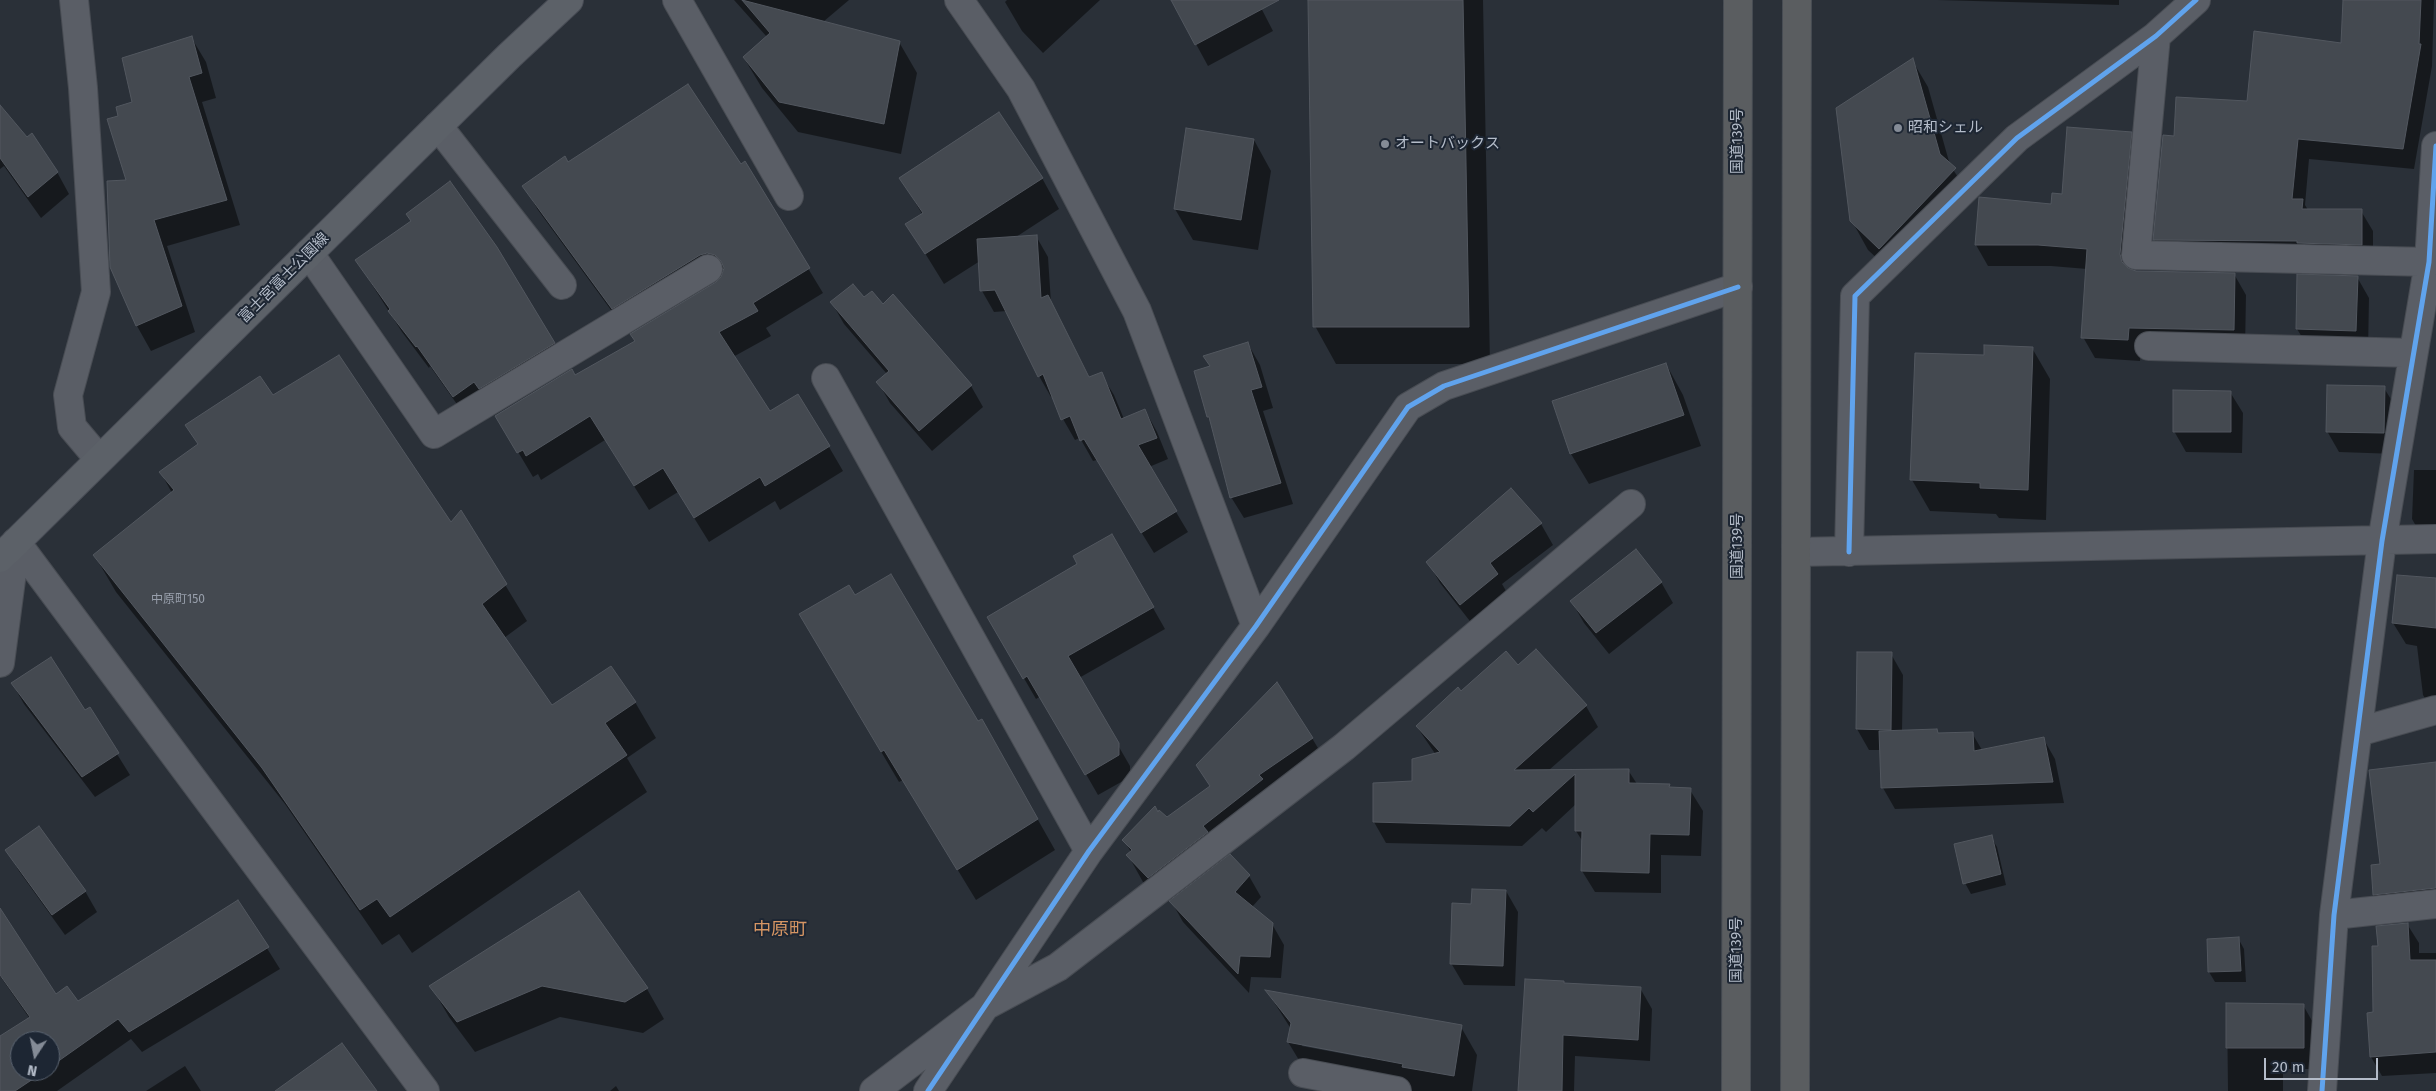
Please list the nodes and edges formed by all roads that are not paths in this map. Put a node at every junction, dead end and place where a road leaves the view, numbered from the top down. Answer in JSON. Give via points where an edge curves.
{"nodes":[{"id":1,"x":74,"y":0,"type":"edge"},
{"id":2,"x":569,"y":0,"type":"edge"},
{"id":3,"x":677,"y":0,"type":"edge"},
{"id":4,"x":959,"y":0,"type":"edge"},
{"id":5,"x":1738,"y":0,"type":"edge"},
{"id":6,"x":1796,"y":0,"type":"edge"},
{"id":7,"x":2196,"y":0,"type":"edge"},
{"id":8,"x":2156,"y":36,"type":"junction"},
{"id":9,"x":438,"y":126,"type":"junction"},
{"id":10,"x":2436,"y":146,"type":"edge"},
{"id":11,"x":789,"y":196,"type":"dead end"},
{"id":12,"x":309,"y":253,"type":"junction"},
{"id":13,"x":2432,"y":260,"type":"edge"},
{"id":14,"x":708,"y":269,"type":"dead end"},
{"id":15,"x":562,"y":285,"type":"dead end"},
{"id":16,"x":1738,"y":287,"type":"junction"},
{"id":17,"x":2149,"y":346,"type":"dead end"},
{"id":18,"x":2413,"y":353,"type":"junction"},
{"id":19,"x":826,"y":378,"type":"dead end"},
{"id":20,"x":99,"y":460,"type":"junction"},
{"id":21,"x":1631,"y":504,"type":"dead end"},
{"id":22,"x":2436,"y":539,"type":"edge"},
{"id":23,"x":2382,"y":541,"type":"junction"},
{"id":24,"x":1796,"y":552,"type":"junction"},
{"id":25,"x":1849,"y":552,"type":"junction"},
{"id":26,"x":4,"y":554,"type":"edge"},
{"id":27,"x":1256,"y":626,"type":"junction"},
{"id":28,"x":0,"y":663,"type":"edge"},
{"id":29,"x":2436,"y":710,"type":"edge"},
{"id":30,"x":2358,"y":732,"type":"junction"},
{"id":31,"x":1089,"y":851,"type":"junction"},
{"id":32,"x":2436,"y":904,"type":"edge"},
{"id":33,"x":2334,"y":914,"type":"junction"},
{"id":34,"x":987,"y":1005,"type":"junction"},
{"id":35,"x":1303,"y":1073,"type":"dead end"},
{"id":36,"x":425,"y":1091,"type":"edge"},
{"id":37,"x":874,"y":1091,"type":"edge"},
{"id":38,"x":928,"y":1091,"type":"edge"},
{"id":39,"x":1397,"y":1091,"type":"edge"},
{"id":40,"x":1736,"y":1091,"type":"edge"},
{"id":41,"x":1795,"y":1091,"type":"edge"},
{"id":42,"x":2322,"y":1091,"type":"edge"}],
"edges":[{"from":1,"to":20,"type":"street","via":[[96,292],[68,395],[72,427]]},
{"from":2,"to":9,"type":"main road","name":"富士宮富士公園線"},
{"from":3,"to":11,"type":"street"},
{"from":4,"to":27,"type":"street","via":[[1021,89],[1137,311]]},
{"from":5,"to":16,"type":"highway","name":"国道139号"},
{"from":6,"to":24,"type":"highway"},
{"from":7,"to":8,"type":"street"},
{"from":8,"to":13,"type":"street","via":[[2136,255]]},
{"from":8,"to":25,"type":"street","via":[[2017,138],[1854,296]]},
{"from":9,"to":12,"type":"main road","name":"富士宮富士公園線"},
{"from":9,"to":15,"type":"street"},
{"from":10,"to":13,"type":"street"},
{"from":12,"to":14,"type":"street","via":[[434,434]]},
{"from":12,"to":20,"type":"main road","name":"富士宮富士公園線"},
{"from":13,"to":18,"type":"street"},
{"from":16,"to":27,"type":"street","via":[[1444,386],[1408,407]]},
{"from":16,"to":40,"type":"highway","name":"国道139号"},
{"from":17,"to":18,"type":"street"},
{"from":18,"to":23,"type":"street"},
{"from":19,"to":31,"type":"street"},
{"from":20,"to":26,"type":"main road","name":"富士宮富士公園線"},
{"from":21,"to":34,"type":"street","via":[[1344,747],[1058,967]]},
{"from":22,"to":23,"type":"street"},
{"from":23,"to":25,"type":"street"},
{"from":23,"to":30,"type":"street"},
{"from":24,"to":25,"type":"street"},
{"from":24,"to":41,"type":"highway"},
{"from":26,"to":28,"type":"street"},
{"from":26,"to":36,"type":"street"},
{"from":27,"to":31,"type":"street"},
{"from":29,"to":30,"type":"street"},
{"from":30,"to":33,"type":"street"},
{"from":31,"to":34,"type":"street"},
{"from":32,"to":33,"type":"street"},
{"from":33,"to":42,"type":"street"},
{"from":34,"to":37,"type":"street"},
{"from":34,"to":38,"type":"street"},
{"from":35,"to":39,"type":"street"}]}
